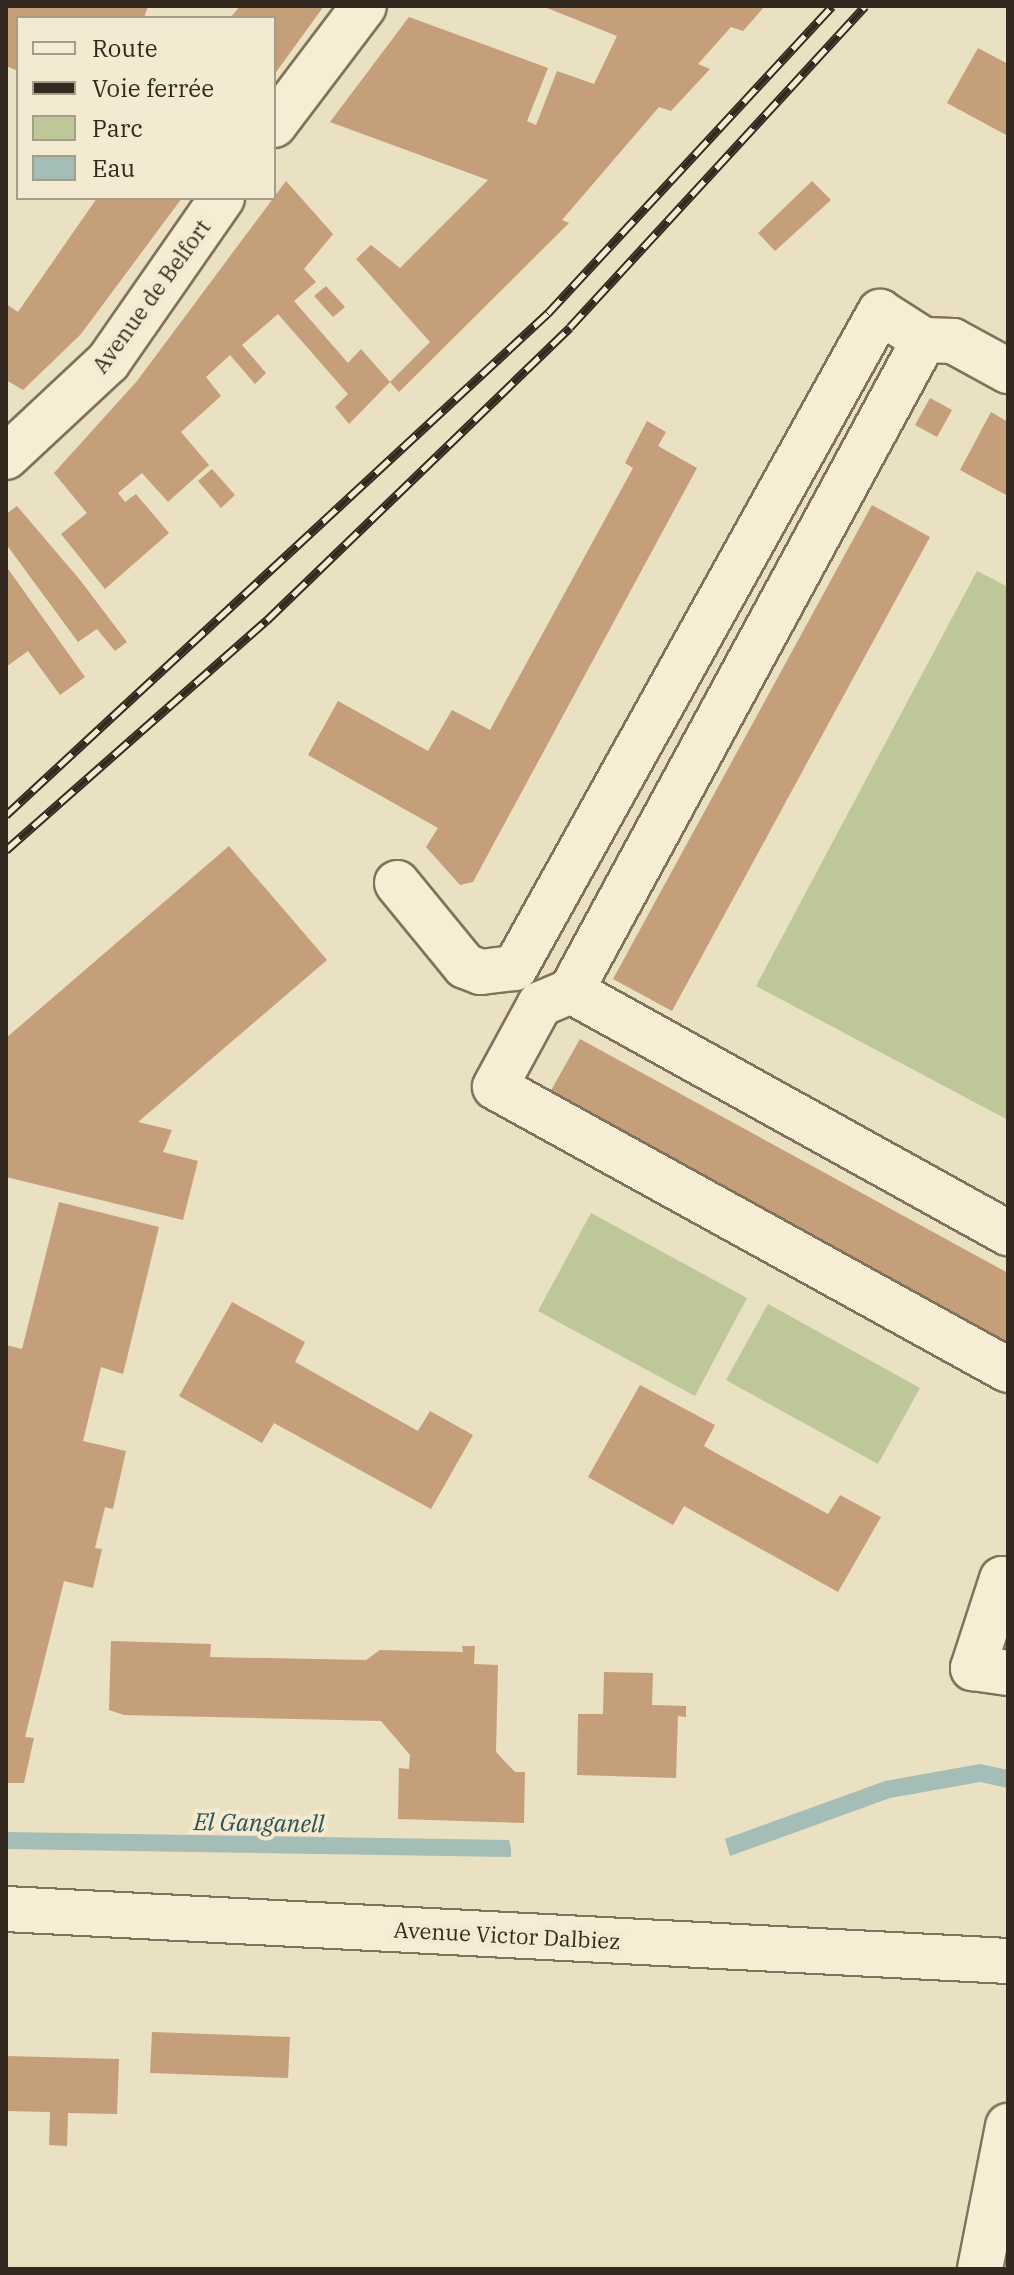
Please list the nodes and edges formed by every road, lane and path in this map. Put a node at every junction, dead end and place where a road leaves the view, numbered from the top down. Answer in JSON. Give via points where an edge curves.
{"nodes":[{"id":1,"x":364,"y":6,"type":"edge"},
{"id":2,"x":276,"y":122,"type":"edge"},
{"id":3,"x":221,"y":200,"type":"edge"},
{"id":4,"x":924,"y":340,"type":"junction"},
{"id":5,"x":1008,"y":371,"type":"edge"},
{"id":6,"x":10,"y":449,"type":"edge"},
{"id":7,"x":397,"y":883,"type":"dead end"},
{"id":8,"x":515,"y":968,"type":"junction"},
{"id":9,"x":556,"y":998,"type":"junction"},
{"id":10,"x":1008,"y":1233,"type":"edge"},
{"id":11,"x":1008,"y":1370,"type":"edge"},
{"id":12,"x":1008,"y":1581,"type":"edge"},
{"id":13,"x":1008,"y":1673,"type":"edge"},
{"id":14,"x":6,"y":1909,"type":"edge"},
{"id":15,"x":1008,"y":1961,"type":"edge"},
{"id":16,"x":1008,"y":2126,"type":"edge"},
{"id":17,"x":980,"y":2269,"type":"edge"}],
"edges":[{"from":1,"to":2,"type":"street"},
{"from":3,"to":6,"type":"street","name":"Avenue de Belfort","via":[[108,362]]},
{"from":4,"to":5,"type":"street","via":[[953,341]]},
{"from":4,"to":8,"type":"street","via":[[880,312]]},
{"from":4,"to":9,"type":"street"},
{"from":7,"to":8,"type":"street","via":[[465,966],[481,972]]},
{"from":8,"to":9,"type":"street"},
{"from":9,"to":10,"type":"street"},
{"from":9,"to":11,"type":"street","via":[[495,1087]]},
{"from":12,"to":13,"type":"street","via":[[1002,1579],[973,1668]]},
{"from":14,"to":15,"type":"street","name":"Avenue Victor Dalbiez"},
{"from":16,"to":17,"type":"street"}]}
